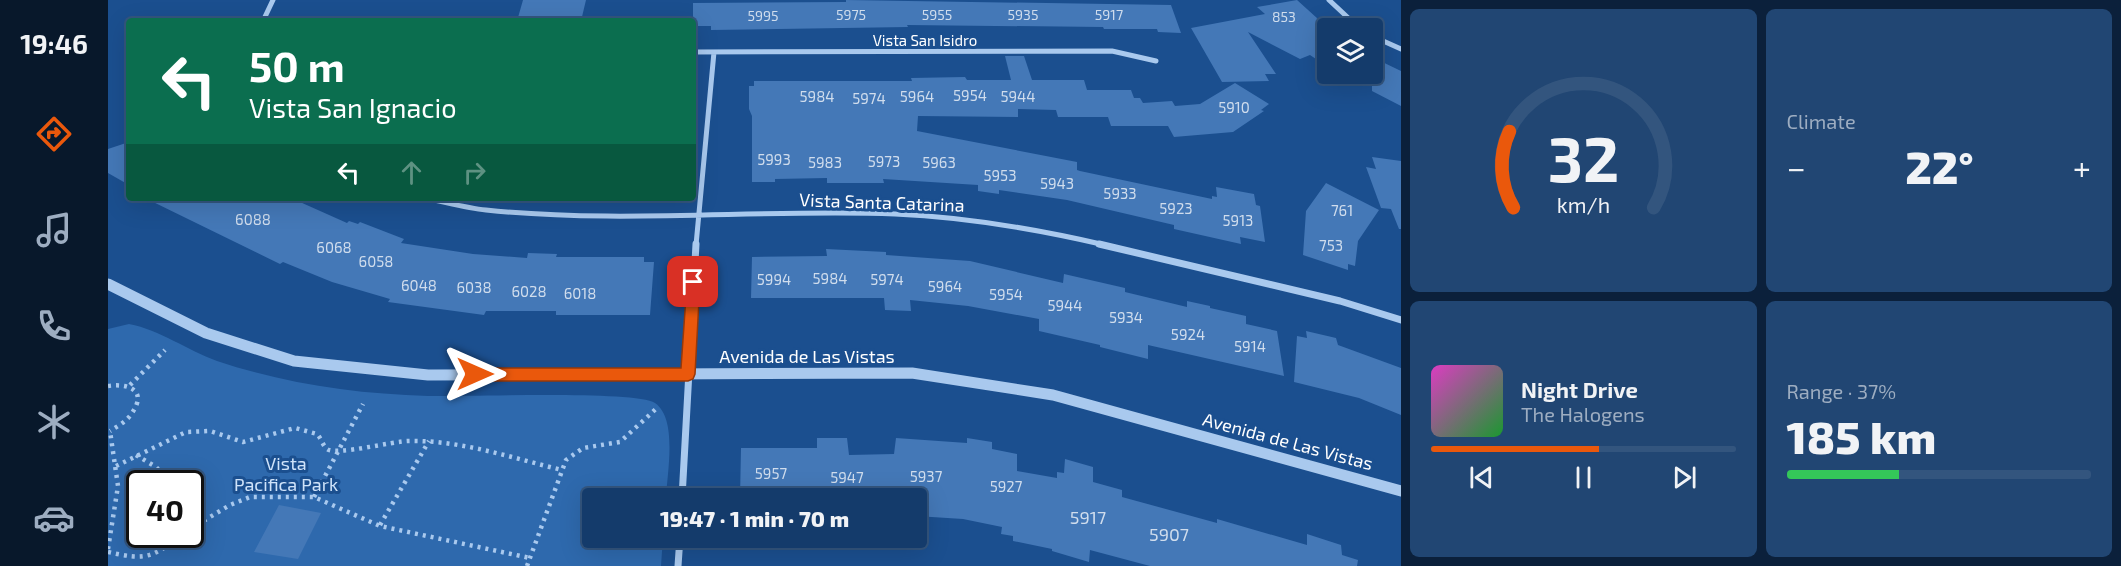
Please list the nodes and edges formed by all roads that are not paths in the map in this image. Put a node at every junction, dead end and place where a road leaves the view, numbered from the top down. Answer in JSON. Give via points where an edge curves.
{"nodes":[{"id":1,"x":273,"y":0,"type":"edge"},
{"id":2,"x":1329,"y":0,"type":"edge"},
{"id":3,"x":264,"y":18,"type":"edge"},
{"id":4,"x":1348,"y":18,"type":"edge"},
{"id":5,"x":1383,"y":41,"type":"edge"},
{"id":6,"x":1401,"y":49,"type":"edge"},
{"id":7,"x":696,"y":52,"type":"edge"},
{"id":8,"x":714,"y":52,"type":"junction"},
{"id":9,"x":1156,"y":61,"type":"dead end"},
{"id":10,"x":439,"y":201,"type":"edge"},
{"id":11,"x":698,"y":213,"type":"junction"},
{"id":12,"x":109,"y":287,"type":"edge"},
{"id":13,"x":1401,"y":320,"type":"edge"},
{"id":14,"x":688,"y":374,"type":"junction"},
{"id":15,"x":682,"y":488,"type":"edge"},
{"id":16,"x":1401,"y":491,"type":"edge"},
{"id":17,"x":679,"y":548,"type":"edge"},
{"id":18,"x":678,"y":566,"type":"edge"}],
"edges":[{"from":1,"to":3,"type":"street"},
{"from":2,"to":4,"type":"street"},
{"from":5,"to":6,"type":"street"},
{"from":7,"to":8,"type":"street","name":"Vista San Isidro"},
{"from":8,"to":9,"type":"street","name":"Vista San Isidro","via":[[1112,51]]},
{"from":8,"to":11,"type":"street"},
{"from":10,"to":11,"type":"street","name":"Vista Santa Catarina","via":[[484,210],[555,215]]},
{"from":11,"to":13,"type":"street","name":"Vista Santa Catarina","via":[[894,214],[1045,231],[1340,301]]},
{"from":11,"to":14,"type":"street"},
{"from":12,"to":14,"type":"street","name":"Avenida de Las Vistas","via":[[206,333],[294,361],[428,375]]},
{"from":14,"to":15,"type":"street"},
{"from":14,"to":16,"type":"street","name":"Avenida de Las Vistas","via":[[912,373],[1053,395]]},
{"from":17,"to":18,"type":"street"}]}
